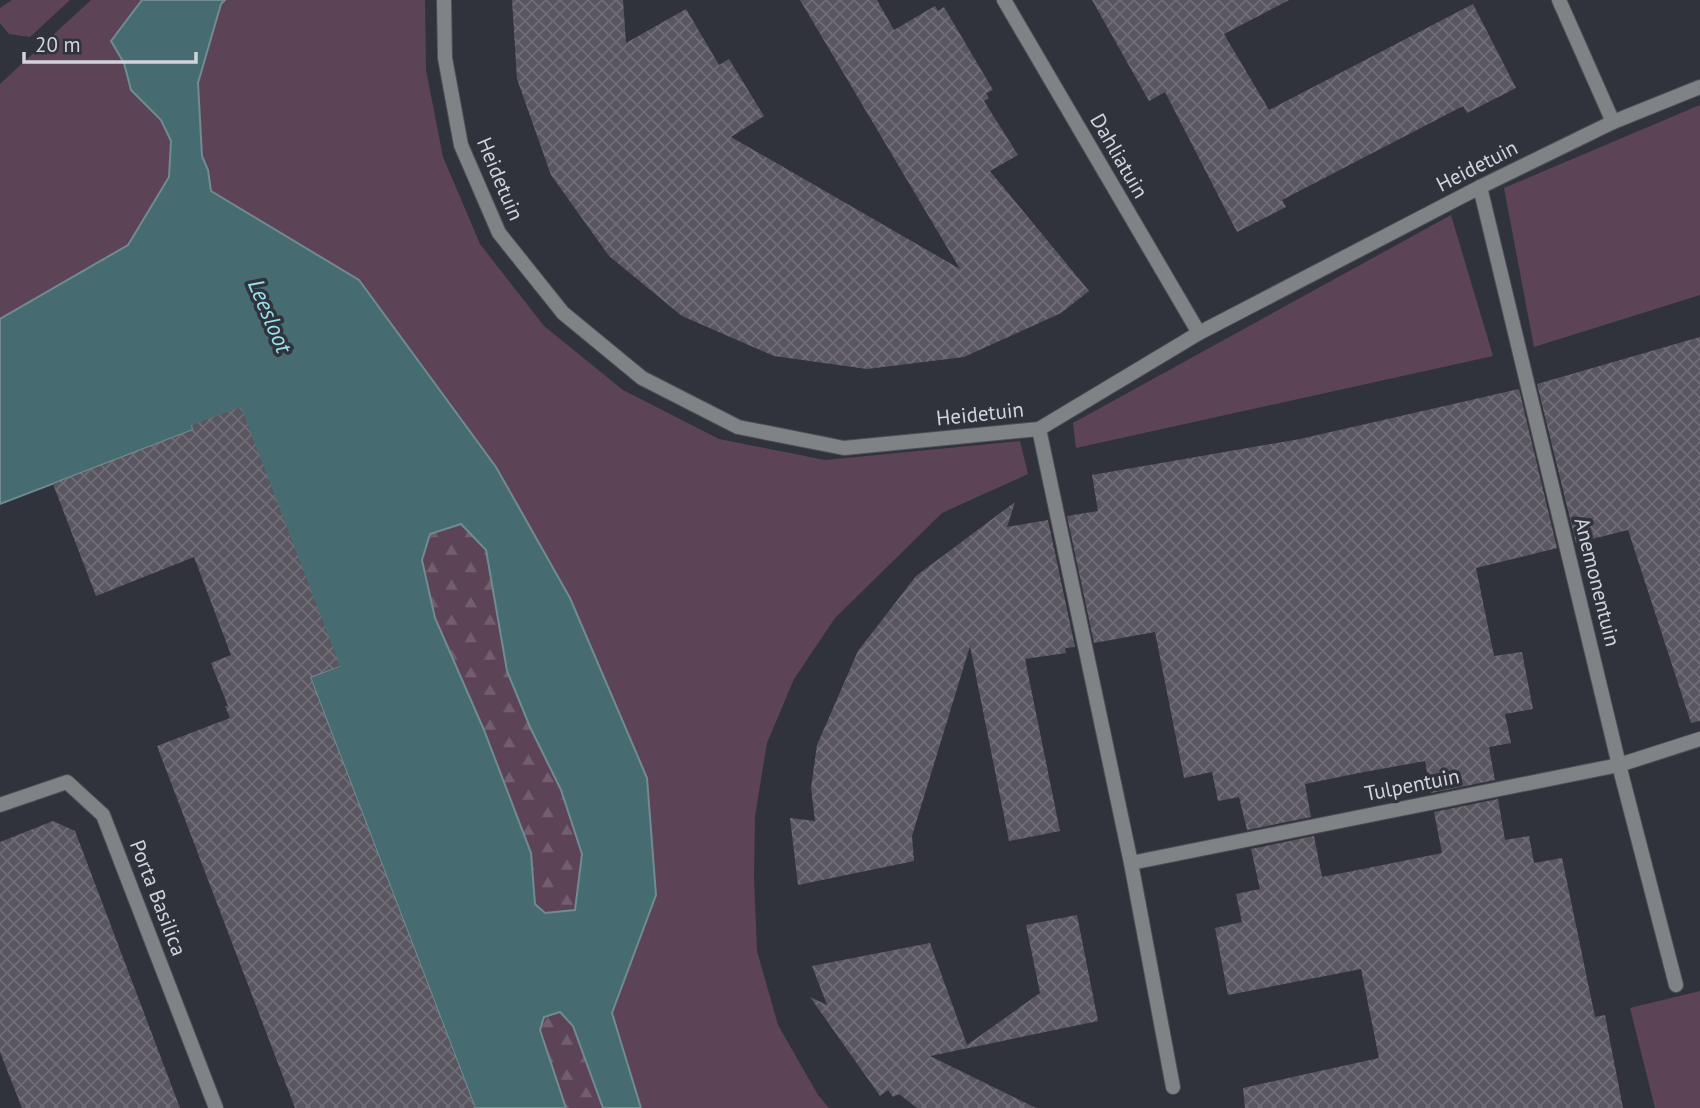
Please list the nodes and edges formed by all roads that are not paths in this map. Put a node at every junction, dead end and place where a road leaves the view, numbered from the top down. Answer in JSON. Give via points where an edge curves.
{"nodes":[{"id":1,"x":444,"y":0,"type":"edge"},
{"id":2,"x":1004,"y":0,"type":"edge"},
{"id":3,"x":1559,"y":0,"type":"edge"},
{"id":4,"x":1700,"y":87,"type":"edge"},
{"id":5,"x":1613,"y":122,"type":"junction"},
{"id":6,"x":1480,"y":187,"type":"junction"},
{"id":7,"x":1199,"y":333,"type":"junction"},
{"id":8,"x":1039,"y":429,"type":"junction"},
{"id":9,"x":1700,"y":739,"type":"edge"},
{"id":10,"x":1619,"y":765,"type":"junction"},
{"id":11,"x":0,"y":805,"type":"edge"},
{"id":12,"x":1130,"y":863,"type":"junction"},
{"id":13,"x":1676,"y":985,"type":"dead end"},
{"id":14,"x":1173,"y":1087,"type":"dead end"},
{"id":15,"x":216,"y":1108,"type":"edge"}],
"edges":[{"from":1,"to":8,"type":"street","name":"Heidetuin","via":[[445,58],[461,145],[499,233],[563,313],[642,378],[738,427],[844,448]]},
{"from":2,"to":7,"type":"street","name":"Dahliatuin"},
{"from":3,"to":5,"type":"street"},
{"from":4,"to":5,"type":"street","name":"Heidetuin"},
{"from":5,"to":6,"type":"street","name":"Heidetuin"},
{"from":6,"to":7,"type":"street","name":"Heidetuin"},
{"from":6,"to":10,"type":"street","name":"Anemonentuin"},
{"from":7,"to":8,"type":"street","name":"Heidetuin"},
{"from":8,"to":12,"type":"street"},
{"from":9,"to":10,"type":"street","name":"Tulpentuin"},
{"from":10,"to":12,"type":"street","name":"Tulpentuin"},
{"from":10,"to":13,"type":"street","name":"Anemonentuin"},
{"from":11,"to":15,"type":"street","name":"Porta Basilica","via":[[67,782],[103,815]]},
{"from":12,"to":14,"type":"street"}]}
